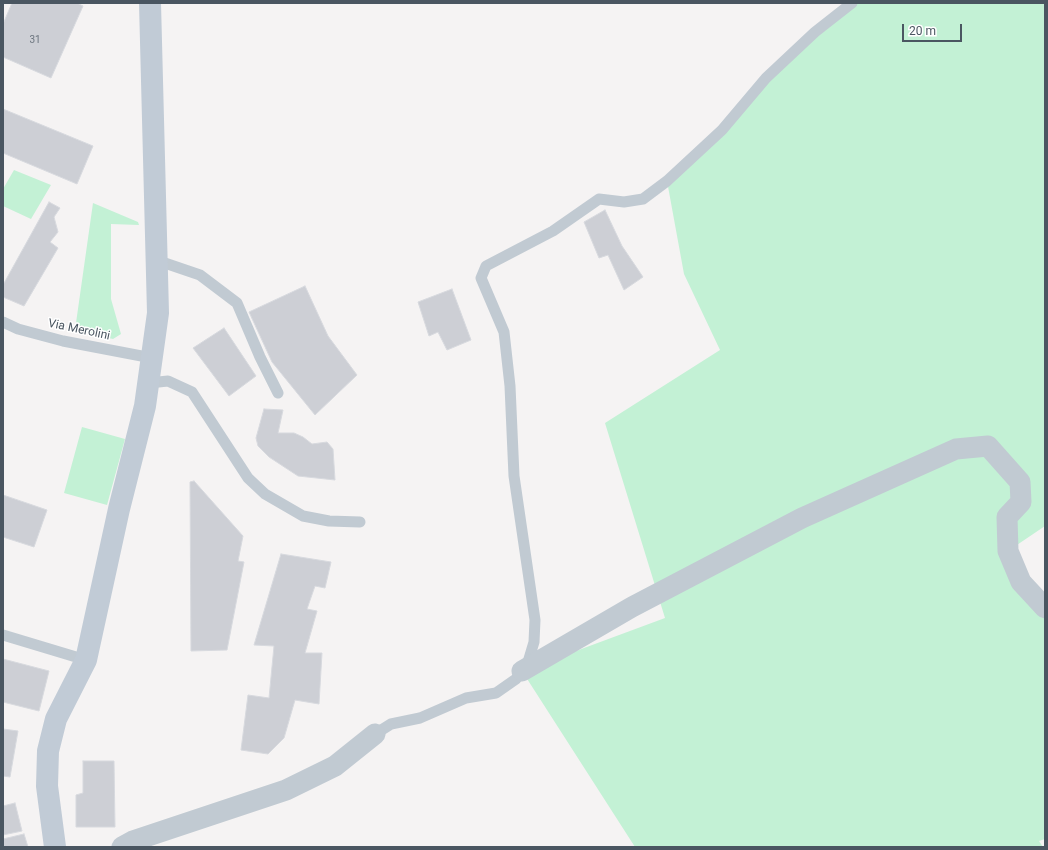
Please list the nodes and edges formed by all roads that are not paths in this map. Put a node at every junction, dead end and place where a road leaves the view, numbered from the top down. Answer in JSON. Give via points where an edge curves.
{"nodes":[{"id":1,"x":150,"y":3,"type":"edge"},
{"id":2,"x":852,"y":3,"type":"edge"},
{"id":3,"x":156,"y":260,"type":"junction"},
{"id":4,"x":3,"y":322,"type":"edge"},
{"id":5,"x":152,"y":358,"type":"junction"},
{"id":6,"x":148,"y":382,"type":"junction"},
{"id":7,"x":278,"y":393,"type":"dead end"},
{"id":8,"x":360,"y":522,"type":"dead end"},
{"id":9,"x":1045,"y":608,"type":"edge"},
{"id":10,"x":3,"y":635,"type":"edge"},
{"id":11,"x":86,"y":660,"type":"junction"},
{"id":12,"x":522,"y":671,"type":"junction"},
{"id":13,"x":375,"y":734,"type":"joint"},
{"id":14,"x":54,"y":847,"type":"edge"},
{"id":15,"x":122,"y":847,"type":"edge"}],
"edges":[{"from":1,"to":3,"type":"street"},
{"from":2,"to":12,"type":"lane","via":[[815,32],[766,78],[722,130],[667,182],[642,199],[624,202],[599,200],[553,231],[486,266],[481,278],[504,332],[510,386],[514,476],[535,620],[534,642],[528,662]]},
{"from":3,"to":5,"type":"street","via":[[158,313]]},
{"from":3,"to":7,"type":"lane","via":[[200,275],[236,303]]},
{"from":4,"to":5,"type":"lane","name":"Via Merolini","via":[[18,329],[64,341]]},
{"from":5,"to":6,"type":"street"},
{"from":6,"to":8,"type":"lane","via":[[168,381],[192,392],[248,478],[265,494],[303,516],[329,521]]},
{"from":6,"to":11,"type":"street","via":[[145,406],[119,509]]},
{"from":9,"to":12,"type":"street","via":[[1021,582],[1008,551],[1007,517],[1021,502],[1020,482],[988,446],[956,449],[802,518],[632,607]]},
{"from":10,"to":11,"type":"lane"},
{"from":11,"to":14,"type":"street","via":[[56,719],[48,751],[47,786]]},
{"from":12,"to":13,"type":"lane","via":[[516,679],[496,692],[466,698],[420,718],[391,724]]},
{"from":13,"to":15,"type":"street","via":[[335,766],[286,790],[133,841]]}]}
